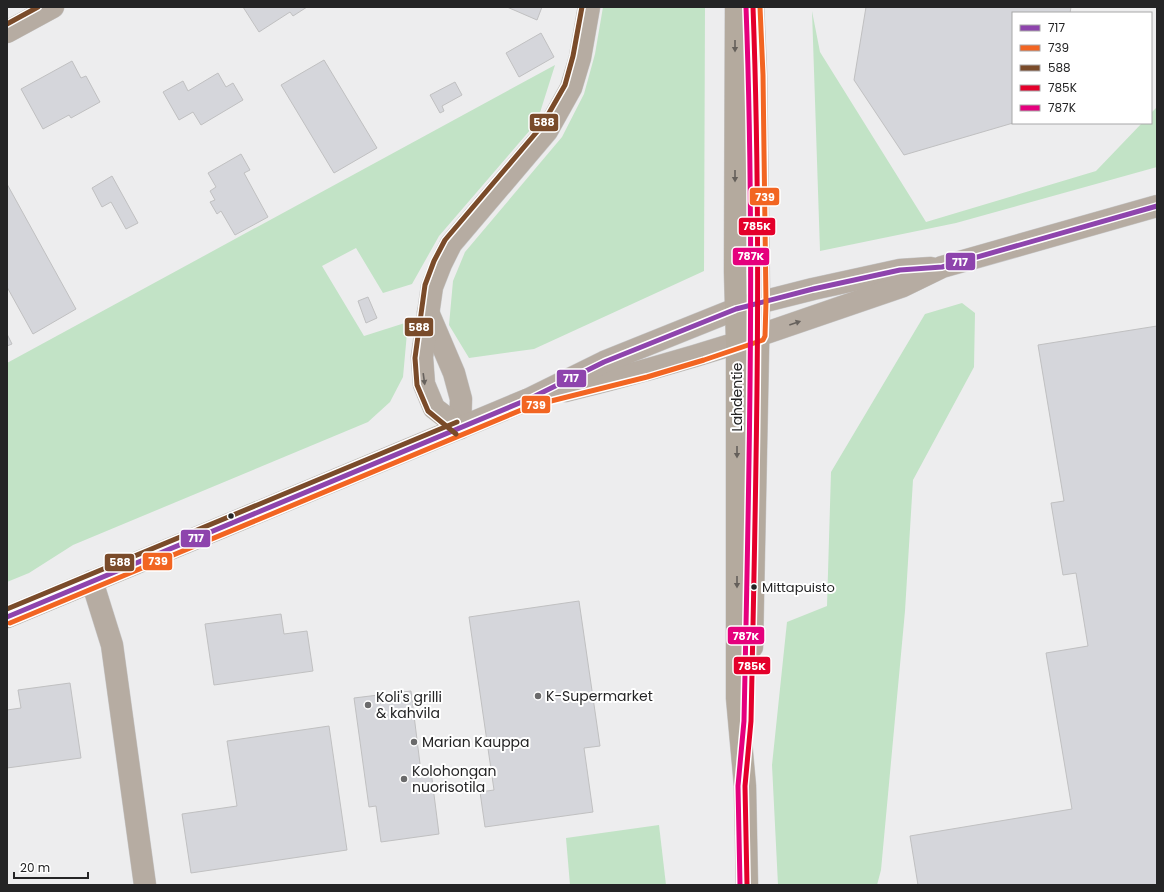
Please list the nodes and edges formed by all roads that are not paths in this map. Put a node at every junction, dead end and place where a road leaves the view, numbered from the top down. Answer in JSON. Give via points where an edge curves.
{"nodes":[{"id":1,"x":53,"y":7,"type":"edge"},
{"id":2,"x":589,"y":7,"type":"edge"},
{"id":3,"x":736,"y":7,"type":"edge"},
{"id":4,"x":753,"y":7,"type":"edge"},
{"id":5,"x":7,"y":32,"type":"edge"},
{"id":6,"x":1157,"y":206,"type":"edge"},
{"id":7,"x":942,"y":267,"type":"junction"},
{"id":8,"x":759,"y":302,"type":"junction"},
{"id":9,"x":736,"y":309,"type":"junction"},
{"id":10,"x":428,"y":312,"type":"junction"},
{"id":11,"x":758,"y":335,"type":"junction"},
{"id":12,"x":737,"y":343,"type":"junction"},
{"id":13,"x":529,"y":399,"type":"junction"},
{"id":14,"x":460,"y":428,"type":"junction"},
{"id":15,"x":92,"y":581,"type":"junction"},
{"id":16,"x":7,"y":618,"type":"edge"},
{"id":17,"x":745,"y":786,"type":"junction"},
{"id":18,"x":145,"y":885,"type":"edge"},
{"id":19,"x":747,"y":885,"type":"edge"}],
"edges":[{"from":1,"to":5,"type":"street"},
{"from":2,"to":10,"type":"street","via":[[580,58],[571,88],[547,131],[451,244],[432,287]]},
{"from":3,"to":9,"type":"main road","name":"Lahdentie","one_way":true},
{"from":4,"to":8,"type":"main road","name":"Lahdentie"},
{"from":6,"to":7,"type":"street"},
{"from":7,"to":8,"type":"street","via":[[900,270]]},
{"from":11,"to":7,"type":"street","one_way":true,"via":[[903,286]]},
{"from":8,"to":9,"type":"street"},
{"from":8,"to":11,"type":"main road","name":"Lahdentie"},
{"from":9,"to":12,"type":"main road","name":"Lahdentie"},
{"from":9,"to":13,"type":"street","via":[[604,362]]},
{"from":10,"to":14,"type":"street","via":[[454,373],[461,399]]},
{"from":10,"to":14,"type":"street","one_way":true,"via":[[422,357],[424,384],[434,408]]},
{"from":11,"to":12,"type":"street"},
{"from":11,"to":17,"type":"main road","name":"Lahdentie","via":[[751,721]]},
{"from":12,"to":13,"type":"street","via":[[611,380]]},
{"from":12,"to":17,"type":"main road","name":"Lahdentie","one_way":true,"via":[[737,698]]},
{"from":13,"to":14,"type":"street"},
{"from":14,"to":15,"type":"street"},
{"from":15,"to":16,"type":"street"},
{"from":15,"to":18,"type":"street","via":[[112,645]]},
{"from":17,"to":19,"type":"main road","name":"Lahdentie"}]}
